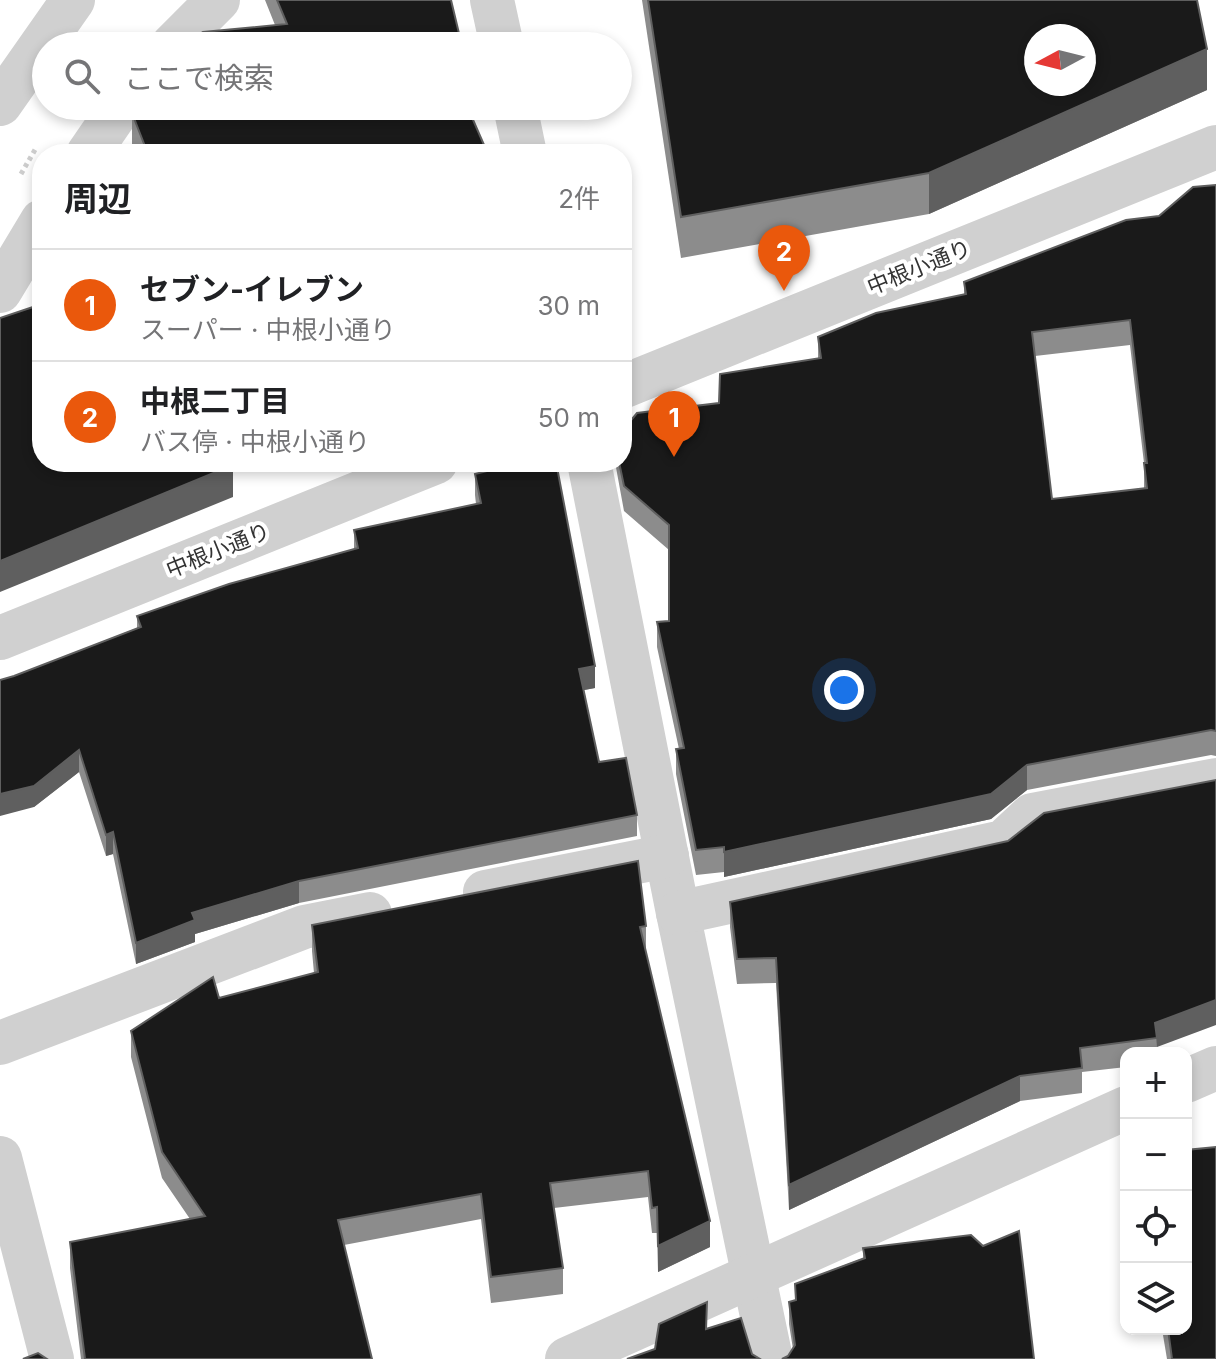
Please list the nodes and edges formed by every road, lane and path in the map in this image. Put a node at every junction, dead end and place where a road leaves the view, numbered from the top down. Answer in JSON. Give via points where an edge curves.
{"nodes":[{"id":1,"x":73,"y":0,"type":"edge"},
{"id":2,"x":218,"y":0,"type":"edge"},
{"id":3,"x":492,"y":0,"type":"edge"},
{"id":4,"x":51,"y":32,"type":"edge"},
{"id":5,"x":186,"y":32,"type":"edge"},
{"id":6,"x":499,"y":32,"type":"edge"},
{"id":7,"x":32,"y":58,"type":"edge"},
{"id":8,"x":0,"y":104,"type":"edge"},
{"id":9,"x":111,"y":120,"type":"edge"},
{"id":10,"x":518,"y":120,"type":"edge"},
{"id":11,"x":95,"y":144,"type":"edge"},
{"id":12,"x":523,"y":144,"type":"edge"},
{"id":13,"x":1216,"y":147,"type":"edge"},
{"id":14,"x":32,"y":155,"type":"edge"},
{"id":15,"x":16,"y":182,"type":"dead end"},
{"id":16,"x":32,"y":238,"type":"edge"},
{"id":17,"x":0,"y":291,"type":"edge"},
{"id":18,"x":632,"y":383,"type":"edge"},
{"id":19,"x":411,"y":472,"type":"edge"},
{"id":20,"x":591,"y":472,"type":"edge"},
{"id":21,"x":0,"y":638,"type":"edge"},
{"id":22,"x":1216,"y":780,"type":"edge"},
{"id":23,"x":667,"y":856,"type":"junction"},
{"id":24,"x":678,"y":913,"type":"junction"},
{"id":25,"x":0,"y":1043,"type":"edge"},
{"id":26,"x":1216,"y":1068,"type":"edge"},
{"id":27,"x":1192,"y":1078,"type":"edge"},
{"id":28,"x":1120,"y":1111,"type":"edge"},
{"id":29,"x":0,"y":1158,"type":"edge"},
{"id":30,"x":754,"y":1276,"type":"junction"},
{"id":31,"x":52,"y":1359,"type":"edge"},
{"id":32,"x":567,"y":1359,"type":"edge"},
{"id":33,"x":771,"y":1359,"type":"edge"}],
"edges":[{"from":1,"to":4,"type":"street"},
{"from":2,"to":5,"type":"street"},
{"from":3,"to":6,"type":"street"},
{"from":7,"to":8,"type":"street"},
{"from":9,"to":11,"type":"street"},
{"from":10,"to":12,"type":"street"},
{"from":13,"to":18,"type":"street","name":"中根小通り"},
{"from":14,"to":15,"type":"path"},
{"from":16,"to":17,"type":"street"},
{"from":19,"to":21,"type":"street","name":"中根小通り"},
{"from":20,"to":23,"type":"street"},
{"from":22,"to":24,"type":"street","via":[[1032,815],[1003,842]]},
{"from":23,"to":24,"type":"street"},
{"from":23,"to":25,"type":"street","via":[[304,927]]},
{"from":24,"to":30,"type":"street"},
{"from":26,"to":27,"type":"street"},
{"from":28,"to":30,"type":"street"},
{"from":29,"to":31,"type":"street"},
{"from":30,"to":32,"type":"street"},
{"from":30,"to":33,"type":"street"}]}
